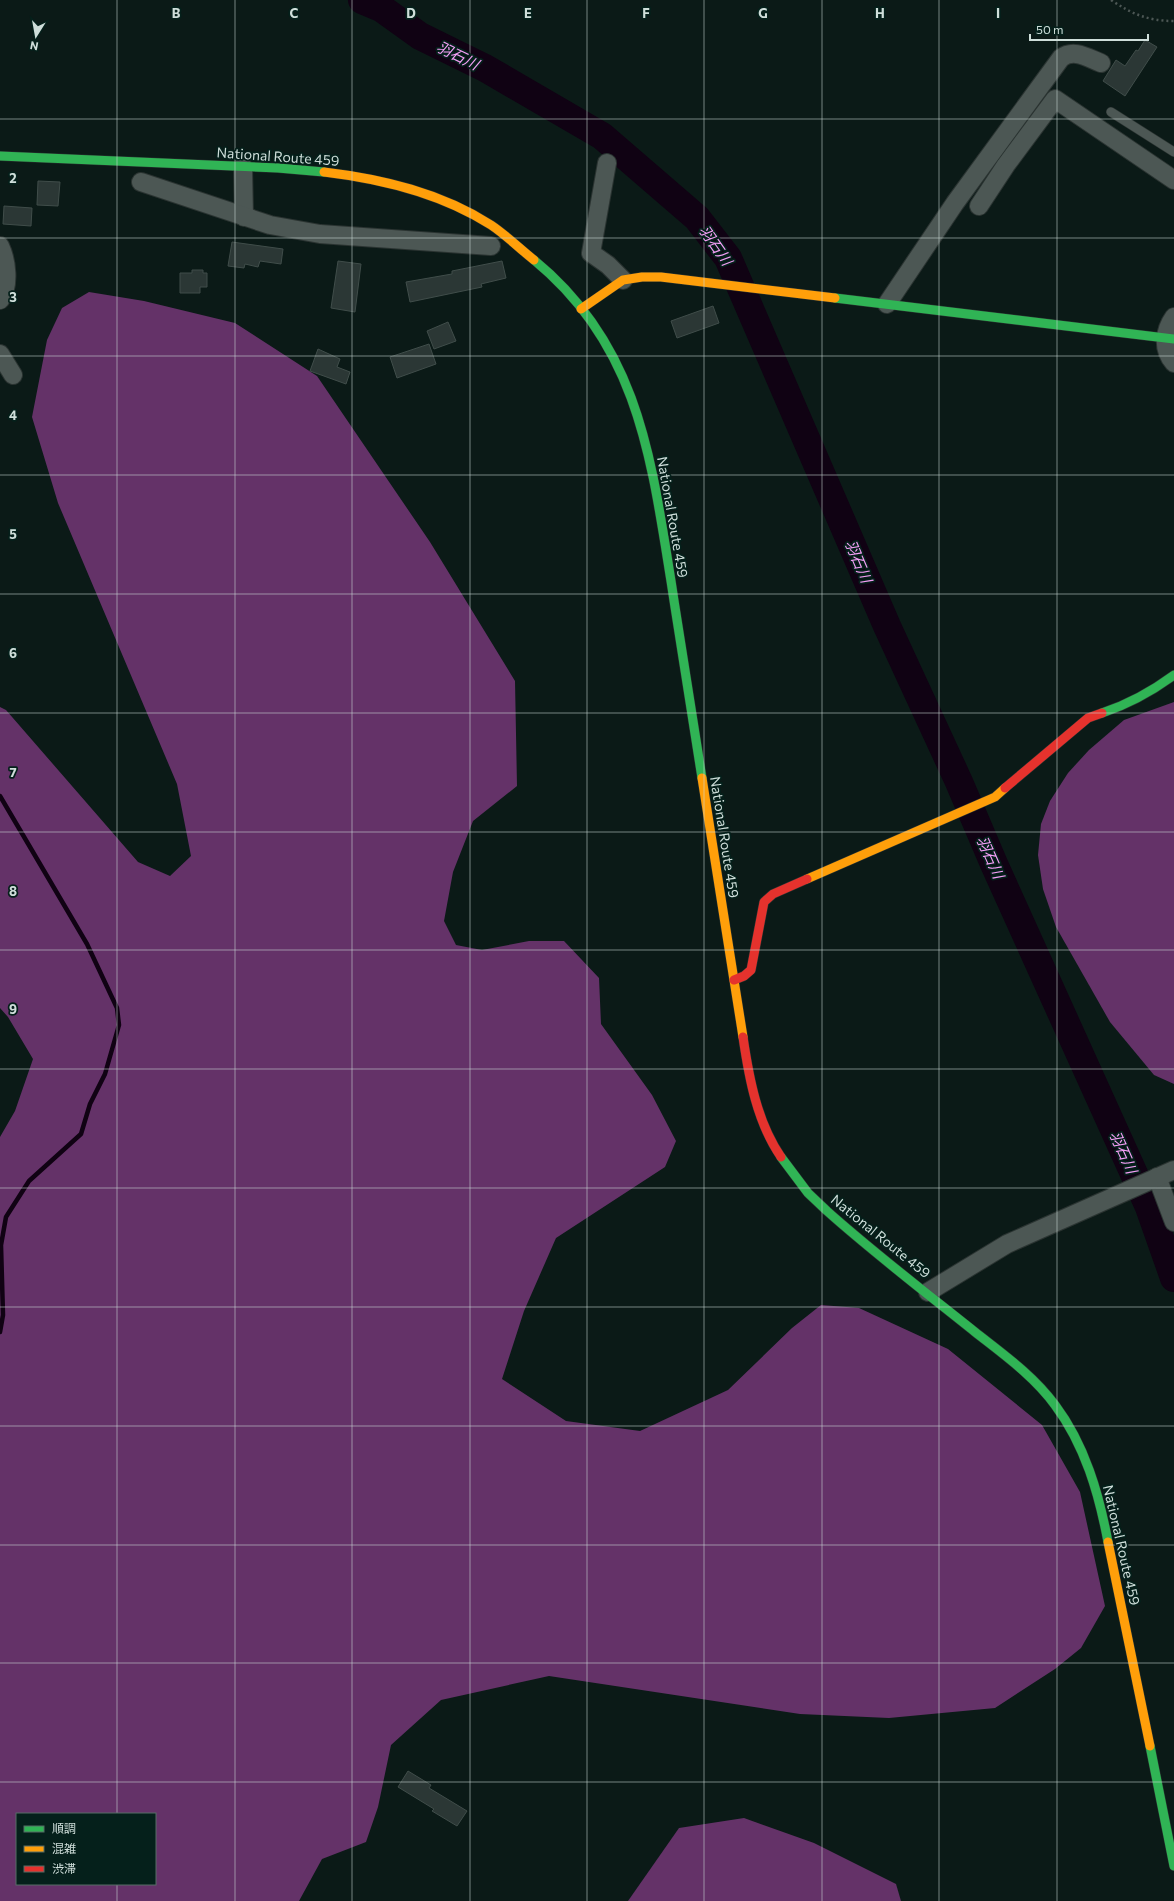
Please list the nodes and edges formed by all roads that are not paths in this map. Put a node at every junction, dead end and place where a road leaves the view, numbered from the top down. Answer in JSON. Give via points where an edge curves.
{"nodes":[{"id":1,"x":1101,"y":63,"type":"dead end"},
{"id":2,"x":1111,"y":112,"type":"dead end"},
{"id":3,"x":1174,"y":152,"type":"edge"},
{"id":4,"x":991,"y":154,"type":"junction"},
{"id":5,"x":0,"y":156,"type":"edge"},
{"id":6,"x":607,"y":163,"type":"dead end"},
{"id":7,"x":1006,"y":165,"type":"junction"},
{"id":8,"x":244,"y":167,"type":"junction"},
{"id":9,"x":1174,"y":180,"type":"edge"},
{"id":10,"x":141,"y":182,"type":"dead end"},
{"id":11,"x":979,"y":206,"type":"dead end"},
{"id":12,"x":244,"y":217,"type":"junction"},
{"id":13,"x":0,"y":246,"type":"edge"},
{"id":14,"x":491,"y":246,"type":"dead end"},
{"id":15,"x":623,"y":280,"type":"junction"},
{"id":16,"x":0,"y":300,"type":"edge"},
{"id":17,"x":888,"y":304,"type":"junction"},
{"id":18,"x":581,"y":309,"type":"junction"},
{"id":19,"x":1174,"y":317,"type":"edge"},
{"id":20,"x":1170,"y":339,"type":"edge"},
{"id":21,"x":0,"y":354,"type":"edge"},
{"id":22,"x":1174,"y":363,"type":"edge"},
{"id":23,"x":13,"y":375,"type":"dead end"},
{"id":24,"x":1174,"y":675,"type":"edge"},
{"id":25,"x":734,"y":980,"type":"junction"},
{"id":26,"x":1174,"y":1170,"type":"edge"},
{"id":27,"x":1153,"y":1178,"type":"junction"},
{"id":28,"x":1174,"y":1222,"type":"edge"},
{"id":29,"x":928,"y":1292,"type":"junction"},
{"id":30,"x":1174,"y":1866,"type":"edge"}],
"edges":[{"from":1,"to":4,"type":"street","via":[[1076,53],[1061,58]]},
{"from":2,"to":3,"type":"lane"},
{"from":4,"to":7,"type":"street"},
{"from":4,"to":17,"type":"street"},
{"from":5,"to":8,"type":"main road","name":"National Route 459"},
{"from":6,"to":15,"type":"street","via":[[591,253]]},
{"from":7,"to":9,"type":"street","via":[[1055,98]]},
{"from":7,"to":11,"type":"street"},
{"from":8,"to":12,"type":"street"},
{"from":8,"to":18,"type":"main road","name":"National Route 459","via":[[312,170],[386,181],[456,206],[492,226],[532,256],[562,285]]},
{"from":10,"to":12,"type":"street"},
{"from":12,"to":14,"type":"street","via":[[270,225],[320,234]]},
{"from":13,"to":16,"type":"street","via":[[4,256],[6,278],[4,294]]},
{"from":15,"to":17,"type":"main road","via":[[661,277]]},
{"from":15,"to":18,"type":"main road"},
{"from":17,"to":20,"type":"main road"},
{"from":18,"to":25,"type":"main road","name":"National Route 459","via":[[606,342],[622,376],[641,423],[655,480]]},
{"from":19,"to":20,"type":"street","via":[[1167,327]]},
{"from":20,"to":22,"type":"street","via":[[1169,358]]},
{"from":21,"to":23,"type":"street"},
{"from":24,"to":25,"type":"main road","via":[[1150,693],[1124,706],[1088,718],[995,797],[773,894],[764,902],[751,970]]},
{"from":25,"to":29,"type":"main road","name":"National Route 459","via":[[747,1064],[755,1096],[766,1128],[785,1164],[812,1196],[843,1226]]},
{"from":26,"to":27,"type":"street"},
{"from":27,"to":28,"type":"street"},
{"from":27,"to":29,"type":"street","via":[[1007,1244]]},
{"from":29,"to":30,"type":"main road","name":"National Route 459","via":[[1022,1371],[1055,1405],[1075,1438],[1090,1471],[1108,1536]]}]}
